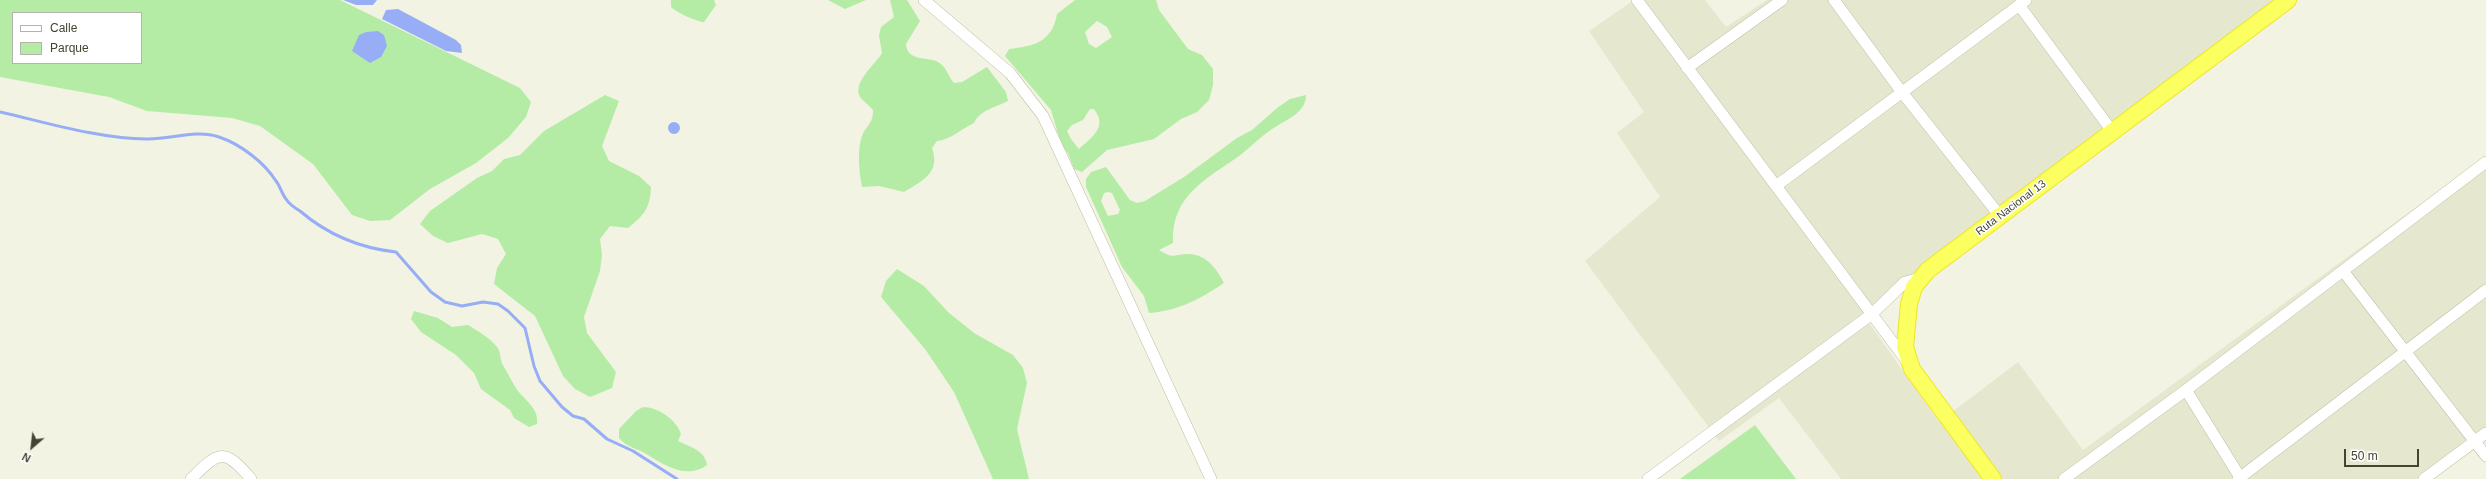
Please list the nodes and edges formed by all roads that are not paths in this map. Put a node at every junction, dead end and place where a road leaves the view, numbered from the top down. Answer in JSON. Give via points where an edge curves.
{"nodes":[{"id":1,"x":924,"y":0,"type":"edge"},
{"id":2,"x":1637,"y":0,"type":"edge"},
{"id":3,"x":1782,"y":0,"type":"edge"},
{"id":4,"x":1834,"y":0,"type":"edge"},
{"id":5,"x":2288,"y":0,"type":"edge"},
{"id":6,"x":2023,"y":3,"type":"edge"},
{"id":7,"x":1687,"y":68,"type":"junction"},
{"id":8,"x":1902,"y":91,"type":"junction"},
{"id":9,"x":2112,"y":131,"type":"junction"},
{"id":10,"x":2486,"y":162,"type":"edge"},
{"id":11,"x":1776,"y":186,"type":"junction"},
{"id":12,"x":2000,"y":216,"type":"junction"},
{"id":13,"x":2343,"y":271,"type":"junction"},
{"id":14,"x":1922,"y":278,"type":"junction"},
{"id":15,"x":2486,"y":290,"type":"edge"},
{"id":16,"x":1872,"y":314,"type":"junction"},
{"id":17,"x":2405,"y":352,"type":"junction"},
{"id":18,"x":1912,"y":369,"type":"junction"},
{"id":19,"x":2186,"y":390,"type":"junction"},
{"id":20,"x":2486,"y":433,"type":"edge"},
{"id":21,"x":2475,"y":441,"type":"junction"},
{"id":22,"x":2486,"y":456,"type":"edge"},
{"id":23,"x":191,"y":479,"type":"edge"},
{"id":24,"x":251,"y":479,"type":"edge"},
{"id":25,"x":1211,"y":479,"type":"edge"},
{"id":26,"x":1648,"y":479,"type":"edge"},
{"id":27,"x":1993,"y":479,"type":"edge"},
{"id":28,"x":2064,"y":479,"type":"edge"},
{"id":29,"x":2240,"y":479,"type":"edge"},
{"id":30,"x":2424,"y":479,"type":"edge"}],
"edges":[{"from":1,"to":25,"type":"street","via":[[1010,73],[1043,116]]},
{"from":2,"to":7,"type":"street"},
{"from":3,"to":7,"type":"street"},
{"from":4,"to":8,"type":"street"},
{"from":5,"to":9,"type":"highway","name":"Ruta Nacional 13"},
{"from":6,"to":8,"type":"street"},
{"from":6,"to":9,"type":"street"},
{"from":7,"to":11,"type":"street"},
{"from":8,"to":11,"type":"street"},
{"from":8,"to":12,"type":"street"},
{"from":9,"to":12,"type":"highway","name":"Ruta Nacional 13"},
{"from":10,"to":13,"type":"street"},
{"from":11,"to":16,"type":"street"},
{"from":12,"to":14,"type":"highway","name":"Ruta Nacional 13","via":[[1928,270]]},
{"from":13,"to":17,"type":"street"},
{"from":13,"to":19,"type":"street"},
{"from":14,"to":16,"type":"street","via":[[1905,282]]},
{"from":14,"to":18,"type":"highway","name":"Ruta Nacional 13","via":[[1914,287],[1906,326],[1905,347]]},
{"from":15,"to":17,"type":"street"},
{"from":16,"to":18,"type":"street"},
{"from":16,"to":26,"type":"street"},
{"from":17,"to":21,"type":"street"},
{"from":17,"to":29,"type":"street"},
{"from":18,"to":27,"type":"highway","name":"Ruta Nacional 13"},
{"from":19,"to":28,"type":"street"},
{"from":19,"to":29,"type":"street"},
{"from":20,"to":21,"type":"street"},
{"from":21,"to":22,"type":"street"},
{"from":21,"to":30,"type":"street"},
{"from":23,"to":24,"type":"street","via":[[212,458],[221,456],[239,465]]}]}
